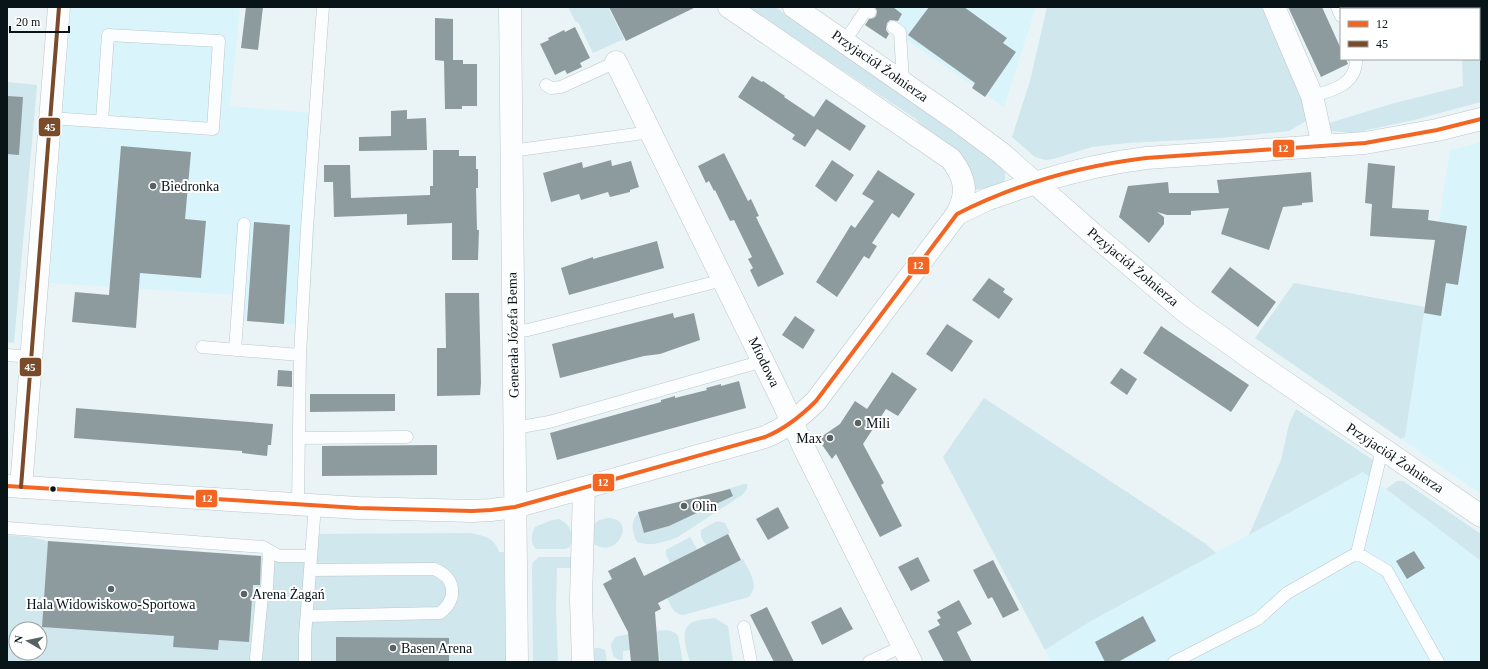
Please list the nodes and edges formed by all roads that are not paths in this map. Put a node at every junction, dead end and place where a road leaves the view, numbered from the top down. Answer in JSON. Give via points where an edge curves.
{"nodes":[{"id":1,"x":59,"y":7,"type":"edge"},
{"id":2,"x":323,"y":7,"type":"edge"},
{"id":3,"x":510,"y":7,"type":"edge"},
{"id":4,"x":729,"y":7,"type":"edge"},
{"id":5,"x":794,"y":7,"type":"edge"},
{"id":6,"x":1274,"y":7,"type":"edge"},
{"id":7,"x":870,"y":12,"type":"dead end"},
{"id":8,"x":893,"y":28,"type":"dead end"},
{"id":9,"x":844,"y":42,"type":"junction"},
{"id":10,"x":1356,"y":60,"type":"edge"},
{"id":11,"x":616,"y":62,"type":"joint"},
{"id":12,"x":904,"y":83,"type":"junction"},
{"id":13,"x":546,"y":85,"type":"dead end"},
{"id":14,"x":1312,"y":96,"type":"junction"},
{"id":15,"x":50,"y":118,"type":"junction"},
{"id":16,"x":1481,"y":119,"type":"edge"},
{"id":17,"x":102,"y":120,"type":"junction"},
{"id":18,"x":651,"y":132,"type":"junction"},
{"id":19,"x":1323,"y":146,"type":"junction"},
{"id":20,"x":511,"y":151,"type":"junction"},
{"id":21,"x":1034,"y":182,"type":"junction"},
{"id":22,"x":957,"y":214,"type":"junction"},
{"id":23,"x":244,"y":224,"type":"dead end"},
{"id":24,"x":723,"y":280,"type":"junction"},
{"id":25,"x":513,"y":331,"type":"junction"},
{"id":26,"x":202,"y":347,"type":"dead end"},
{"id":27,"x":235,"y":350,"type":"junction"},
{"id":28,"x":7,"y":355,"type":"edge"},
{"id":29,"x":300,"y":355,"type":"junction"},
{"id":30,"x":31,"y":357,"type":"junction"},
{"id":31,"x":763,"y":361,"type":"junction"},
{"id":32,"x":792,"y":422,"type":"junction"},
{"id":33,"x":514,"y":428,"type":"junction"},
{"id":34,"x":407,"y":437,"type":"dead end"},
{"id":35,"x":299,"y":438,"type":"junction"},
{"id":36,"x":1382,"y":450,"type":"junction"},
{"id":37,"x":14,"y":487,"type":"edge"},
{"id":38,"x":584,"y":488,"type":"junction"},
{"id":39,"x":306,"y":505,"type":"junction"},
{"id":40,"x":515,"y":507,"type":"junction"},
{"id":41,"x":1481,"y":516,"type":"edge"},
{"id":42,"x":7,"y":528,"type":"edge"},
{"id":43,"x":269,"y":551,"type":"junction"},
{"id":44,"x":1357,"y":553,"type":"junction"},
{"id":45,"x":311,"y":556,"type":"junction"},
{"id":46,"x":310,"y":570,"type":"junction"},
{"id":47,"x":307,"y":616,"type":"junction"},
{"id":48,"x":744,"y":627,"type":"dead end"},
{"id":49,"x":907,"y":654,"type":"edge"},
{"id":50,"x":256,"y":658,"type":"dead end"},
{"id":51,"x":305,"y":662,"type":"edge"},
{"id":52,"x":517,"y":662,"type":"edge"},
{"id":53,"x":583,"y":662,"type":"edge"},
{"id":54,"x":751,"y":662,"type":"edge"},
{"id":55,"x":869,"y":662,"type":"edge"},
{"id":56,"x":1174,"y":662,"type":"edge"},
{"id":57,"x":1438,"y":662,"type":"edge"}],
"edges":[{"from":1,"to":15,"type":"street"},
{"from":2,"to":29,"type":"lane"},
{"from":3,"to":20,"type":"street","name":"Generała Józefa Bema"},
{"from":4,"to":22,"type":"street","via":[[951,159],[959,169],[964,185],[962,203]]},
{"from":5,"to":9,"type":"street","name":"Przyjaciół Żołnierza"},
{"from":6,"to":14,"type":"street"},
{"from":7,"to":9,"type":"lane","via":[[866,10]]},
{"from":8,"to":12,"type":"lane","via":[[900,32]]},
{"from":9,"to":12,"type":"street","name":"Przyjaciół Żołnierza"},
{"from":10,"to":14,"type":"lane","via":[[1352,75],[1342,86]]},
{"from":11,"to":13,"type":"lane","via":[[560,87],[552,88]]},
{"from":11,"to":18,"type":"street","name":"Miodowa"},
{"from":12,"to":21,"type":"street","name":"Przyjaciół Żołnierza","via":[[1001,153]]},
{"from":14,"to":19,"type":"street"},
{"from":15,"to":17,"type":"lane"},
{"from":15,"to":30,"type":"street"},
{"from":16,"to":19,"type":"street","via":[[1365,143]]},
{"from":17,"to":17,"type":"lane","via":[[213,128],[219,41],[108,35]]},
{"from":18,"to":20,"type":"lane"},
{"from":18,"to":24,"type":"street","name":"Miodowa"},
{"from":19,"to":21,"type":"street","via":[[1112,162]]},
{"from":20,"to":25,"type":"street","name":"Generała Józefa Bema"},
{"from":21,"to":22,"type":"street","via":[[988,198]]},
{"from":21,"to":36,"type":"street","name":"Przyjaciół Żołnierza","via":[[1187,313]]},
{"from":22,"to":32,"type":"street","via":[[816,401]]},
{"from":23,"to":27,"type":"lane"},
{"from":24,"to":25,"type":"lane","via":[[528,330]]},
{"from":24,"to":31,"type":"street","name":"Miodowa"},
{"from":25,"to":33,"type":"street","name":"Generała Józefa Bema"},
{"from":26,"to":27,"type":"lane"},
{"from":27,"to":29,"type":"lane"},
{"from":28,"to":30,"type":"lane"},
{"from":29,"to":35,"type":"lane"},
{"from":30,"to":37,"type":"street"},
{"from":31,"to":32,"type":"street","name":"Miodowa"},
{"from":31,"to":33,"type":"lane","via":[[549,422]]},
{"from":32,"to":38,"type":"street","via":[[765,437]]},
{"from":32,"to":49,"type":"street","name":"Miodowa"},
{"from":33,"to":40,"type":"street","name":"Generała Józefa Bema"},
{"from":34,"to":35,"type":"lane"},
{"from":35,"to":39,"type":"lane"},
{"from":36,"to":41,"type":"street","name":"Przyjaciół Żołnierza"},
{"from":36,"to":44,"type":"lane"},
{"from":37,"to":39,"type":"street"},
{"from":38,"to":40,"type":"street"},
{"from":38,"to":53,"type":"street","via":[[581,600]]},
{"from":39,"to":40,"type":"street","via":[[472,511]]},
{"from":39,"to":45,"type":"lane"},
{"from":40,"to":52,"type":"street","name":"Generała Józefa Bema"},
{"from":42,"to":43,"type":"lane","via":[[263,547]]},
{"from":43,"to":45,"type":"lane","via":[[279,556]]},
{"from":43,"to":50,"type":"lane","via":[[267,588],[262,596]]},
{"from":44,"to":56,"type":"lane","via":[[1287,593],[1258,619]]},
{"from":44,"to":57,"type":"lane","via":[[1387,571]]},
{"from":45,"to":46,"type":"lane"},
{"from":46,"to":47,"type":"lane"},
{"from":46,"to":47,"type":"lane","via":[[434,569],[448,578],[452,593],[446,608],[440,613]]},
{"from":47,"to":51,"type":"lane"},
{"from":48,"to":54,"type":"lane"},
{"from":49,"to":55,"type":"lane"}]}
